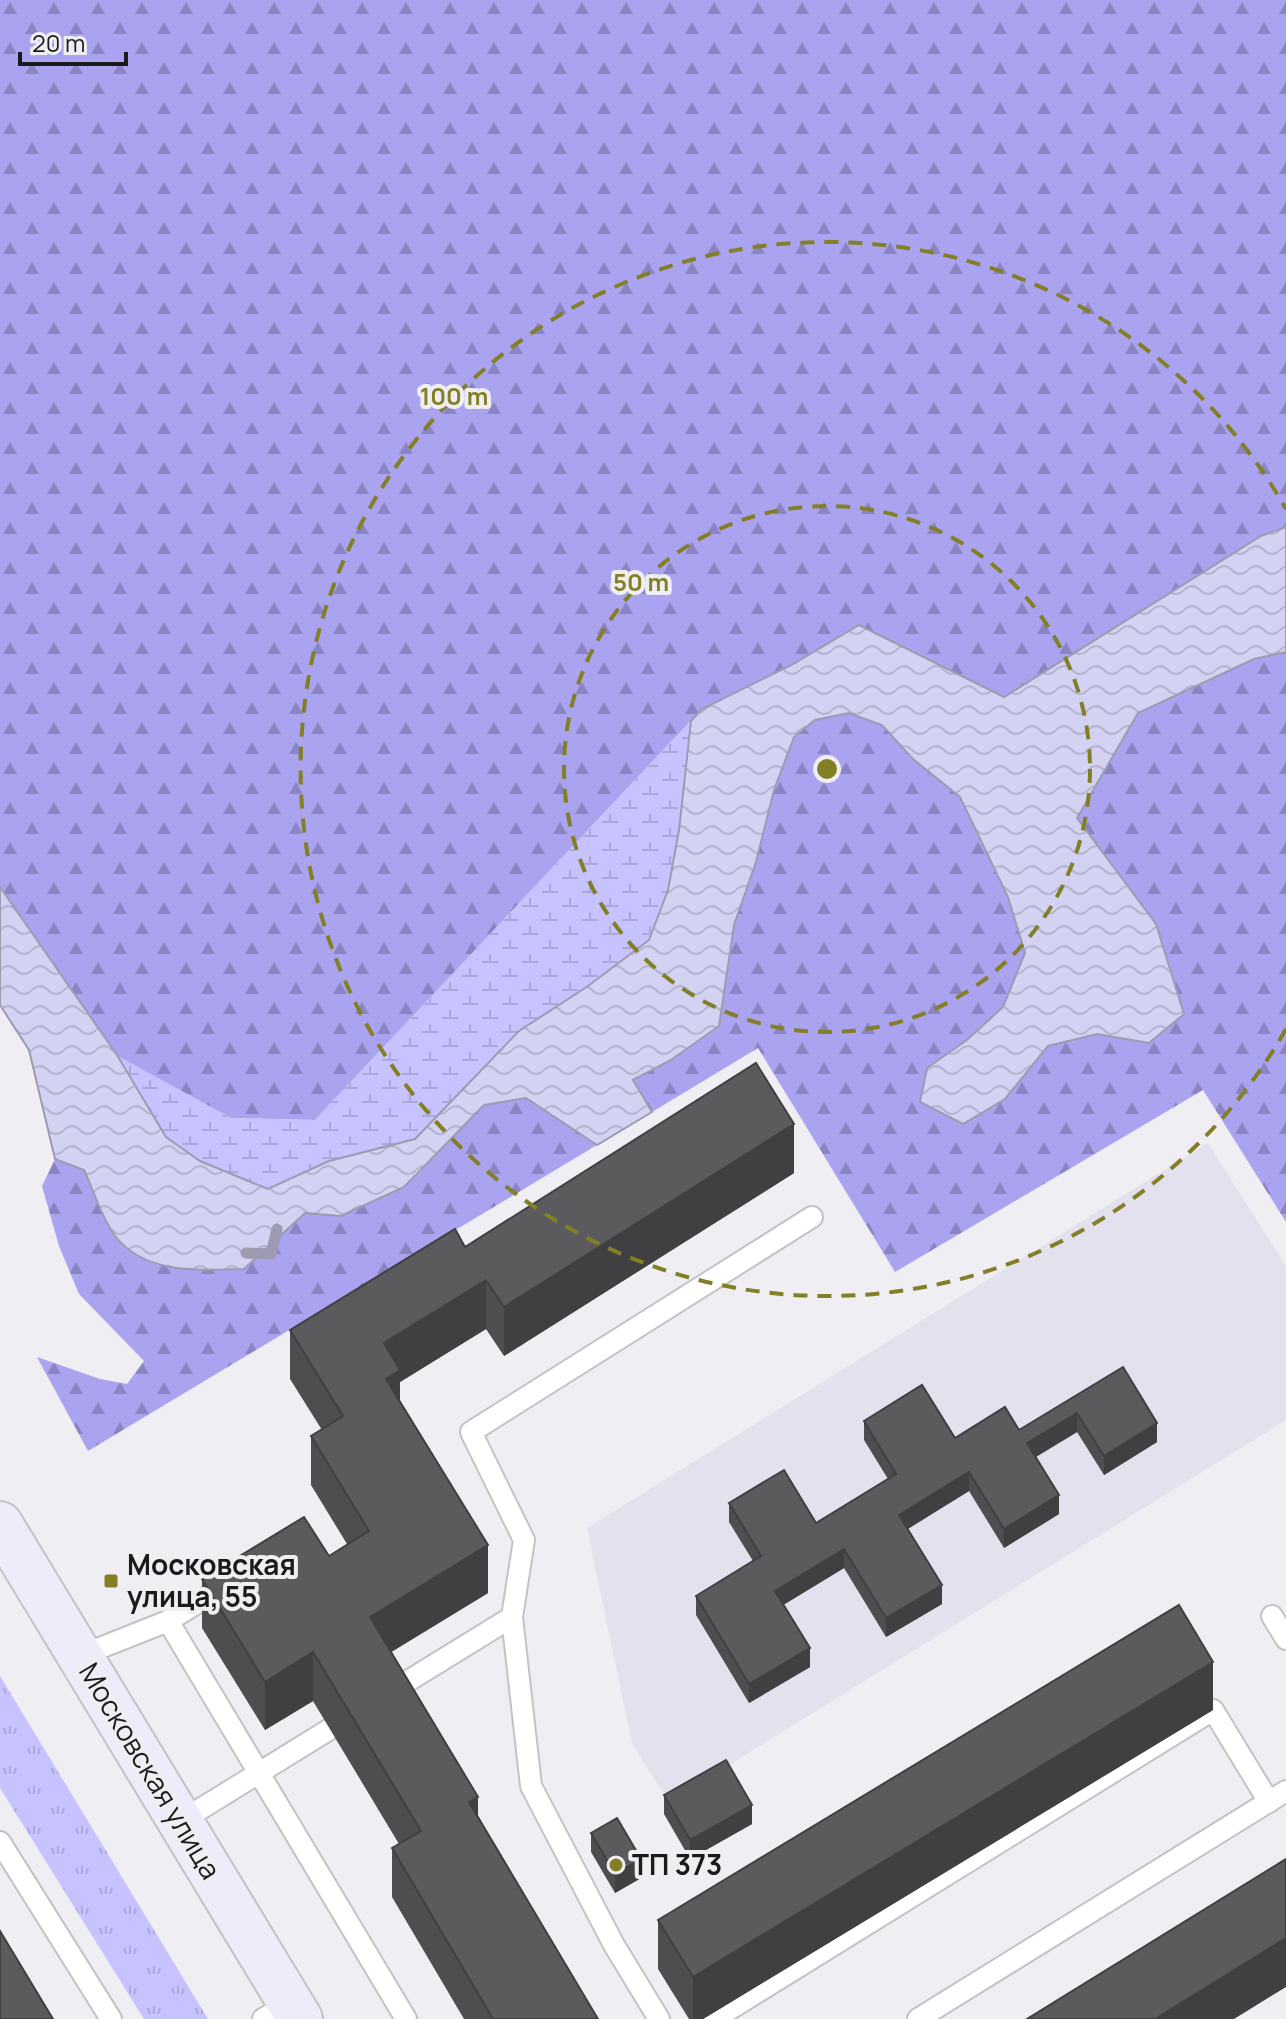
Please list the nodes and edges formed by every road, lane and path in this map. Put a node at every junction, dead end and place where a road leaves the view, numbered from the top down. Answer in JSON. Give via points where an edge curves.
{"nodes":[{"id":1,"x":812,"y":1217,"type":"dead end"},
{"id":2,"x":0,"y":1524,"type":"edge"},
{"id":3,"x":246,"y":1573,"type":"edge"},
{"id":4,"x":1272,"y":1616,"type":"dead end"},
{"id":5,"x":512,"y":1617,"type":"junction"},
{"id":6,"x":168,"y":1621,"type":"junction"},
{"id":7,"x":1286,"y":1639,"type":"edge"},
{"id":8,"x":80,"y":1656,"type":"junction"},
{"id":9,"x":387,"y":1694,"type":"edge"},
{"id":10,"x":330,"y":1729,"type":"edge"},
{"id":11,"x":258,"y":1773,"type":"junction"},
{"id":12,"x":1277,"y":1797,"type":"edge"},
{"id":13,"x":181,"y":1821,"type":"junction"},
{"id":14,"x":0,"y":1842,"type":"edge"},
{"id":15,"x":285,"y":2013,"type":"edge"},
{"id":16,"x":111,"y":2019,"type":"edge"},
{"id":17,"x":406,"y":2019,"type":"edge"},
{"id":18,"x":659,"y":2019,"type":"edge"},
{"id":19,"x":714,"y":2019,"type":"edge"},
{"id":20,"x":918,"y":2019,"type":"edge"}],
"edges":[{"from":1,"to":5,"type":"lane","via":[[471,1432],[524,1540]]},
{"from":2,"to":8,"type":"main road","name":"Московская улица"},
{"from":3,"to":6,"type":"lane"},
{"from":4,"to":7,"type":"lane"},
{"from":5,"to":9,"type":"lane"},
{"from":5,"to":18,"type":"lane","via":[[531,1786]]},
{"from":6,"to":8,"type":"lane"},
{"from":6,"to":11,"type":"lane"},
{"from":8,"to":13,"type":"main road","name":"Московская улица"},
{"from":10,"to":11,"type":"lane"},
{"from":11,"to":13,"type":"lane"},
{"from":11,"to":17,"type":"lane"},
{"from":12,"to":19,"type":"lane","via":[[1213,1710]]},
{"from":12,"to":20,"type":"lane"},
{"from":13,"to":15,"type":"main road","name":"Московская улица"},
{"from":14,"to":16,"type":"lane"}]}
